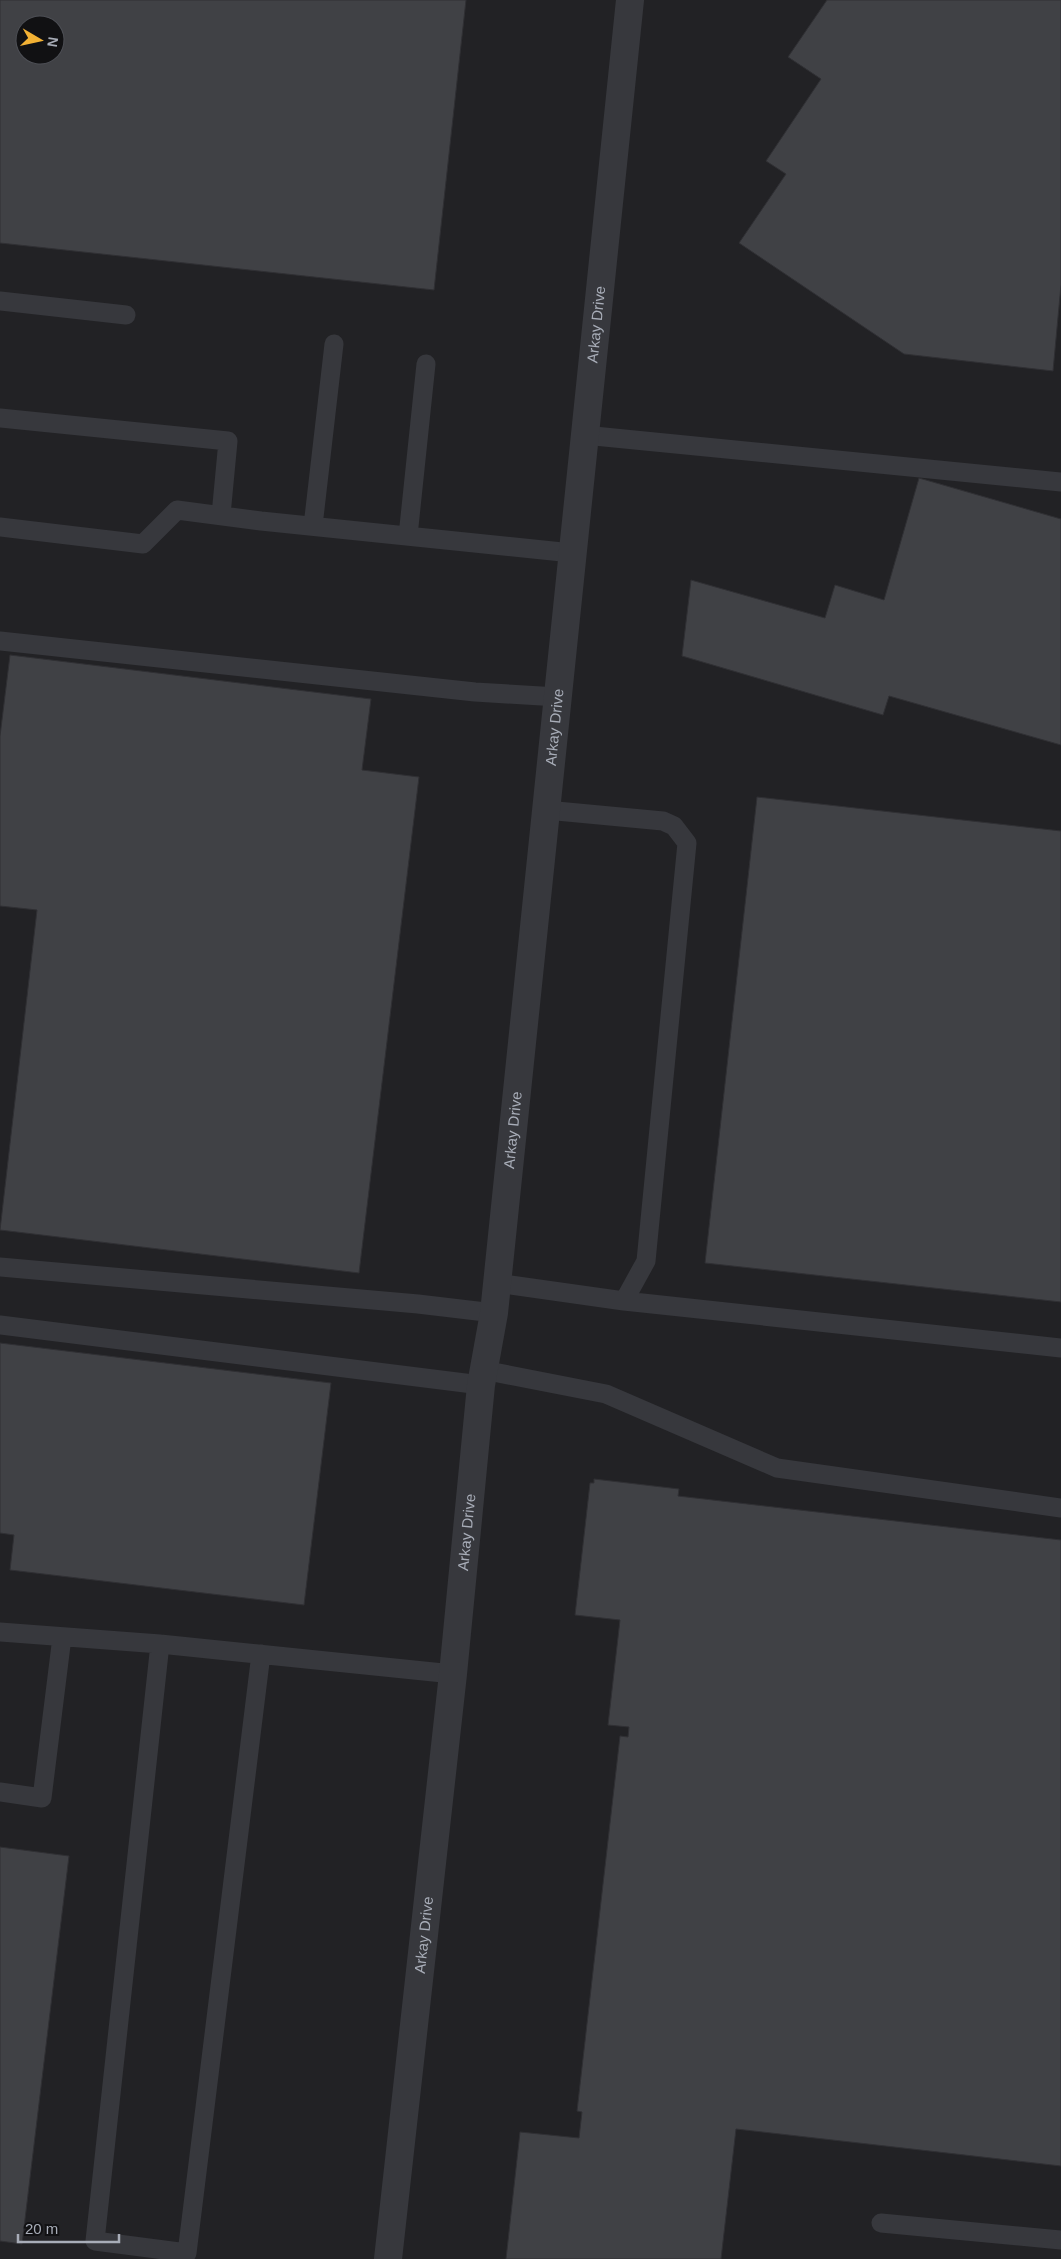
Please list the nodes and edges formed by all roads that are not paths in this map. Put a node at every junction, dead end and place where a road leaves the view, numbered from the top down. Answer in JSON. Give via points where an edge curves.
{"nodes":[{"id":1,"x":630,"y":0,"type":"edge"},
{"id":2,"x":0,"y":301,"type":"edge"},
{"id":3,"x":126,"y":315,"type":"dead end"},
{"id":4,"x":334,"y":344,"type":"dead end"},
{"id":5,"x":426,"y":364,"type":"dead end"},
{"id":6,"x":0,"y":418,"type":"edge"},
{"id":7,"x":584,"y":435,"type":"junction"},
{"id":8,"x":1061,"y":482,"type":"edge"},
{"id":9,"x":221,"y":515,"type":"junction"},
{"id":10,"x":313,"y":526,"type":"junction"},
{"id":11,"x":0,"y":527,"type":"edge"},
{"id":12,"x":408,"y":536,"type":"junction"},
{"id":13,"x":572,"y":553,"type":"junction"},
{"id":14,"x":0,"y":641,"type":"edge"},
{"id":15,"x":558,"y":697,"type":"junction"},
{"id":16,"x":546,"y":810,"type":"junction"},
{"id":17,"x":0,"y":1267,"type":"edge"},
{"id":18,"x":497,"y":1283,"type":"junction"},
{"id":19,"x":624,"y":1301,"type":"junction"},
{"id":20,"x":494,"y":1314,"type":"junction"},
{"id":21,"x":0,"y":1325,"type":"edge"},
{"id":22,"x":1061,"y":1348,"type":"edge"},
{"id":23,"x":482,"y":1377,"type":"junction"},
{"id":24,"x":1061,"y":1508,"type":"edge"},
{"id":25,"x":0,"y":1632,"type":"edge"},
{"id":26,"x":62,"y":1637,"type":"junction"},
{"id":27,"x":160,"y":1644,"type":"junction"},
{"id":28,"x":261,"y":1654,"type":"junction"},
{"id":29,"x":452,"y":1674,"type":"junction"},
{"id":30,"x":0,"y":1792,"type":"edge"},
{"id":31,"x":881,"y":2223,"type":"dead end"},
{"id":32,"x":1061,"y":2240,"type":"edge"},
{"id":33,"x":388,"y":2259,"type":"edge"}],
"edges":[{"from":1,"to":7,"type":"street","name":"Arkay Drive"},
{"from":2,"to":3,"type":"lane"},
{"from":4,"to":10,"type":"lane"},
{"from":5,"to":12,"type":"lane"},
{"from":6,"to":9,"type":"lane","via":[[228,441]]},
{"from":7,"to":8,"type":"lane"},
{"from":7,"to":13,"type":"street","name":"Arkay Drive"},
{"from":9,"to":10,"type":"lane"},
{"from":9,"to":11,"type":"lane","via":[[177,510],[143,544]]},
{"from":10,"to":12,"type":"lane"},
{"from":12,"to":13,"type":"lane"},
{"from":13,"to":15,"type":"street","name":"Arkay Drive"},
{"from":14,"to":15,"type":"lane","via":[[475,692]]},
{"from":15,"to":16,"type":"street","name":"Arkay Drive"},
{"from":16,"to":18,"type":"street","name":"Arkay Drive"},
{"from":16,"to":19,"type":"lane","via":[[663,821],[674,826],[687,843],[646,1262]]},
{"from":17,"to":20,"type":"lane","via":[[418,1304]]},
{"from":18,"to":19,"type":"lane"},
{"from":18,"to":20,"type":"street","name":"Arkay Drive"},
{"from":19,"to":22,"type":"lane"},
{"from":20,"to":23,"type":"street","name":"Arkay Drive"},
{"from":21,"to":23,"type":"lane"},
{"from":23,"to":24,"type":"lane","via":[[606,1394],[777,1468]]},
{"from":23,"to":29,"type":"street","name":"Arkay Drive"},
{"from":25,"to":26,"type":"lane"},
{"from":26,"to":27,"type":"lane"},
{"from":26,"to":30,"type":"lane","via":[[42,1798]]},
{"from":27,"to":28,"type":"lane"},
{"from":27,"to":28,"type":"lane","via":[[95,2241],[187,2253]]},
{"from":28,"to":29,"type":"lane"},
{"from":29,"to":33,"type":"street","name":"Arkay Drive"},
{"from":31,"to":32,"type":"lane"}]}
